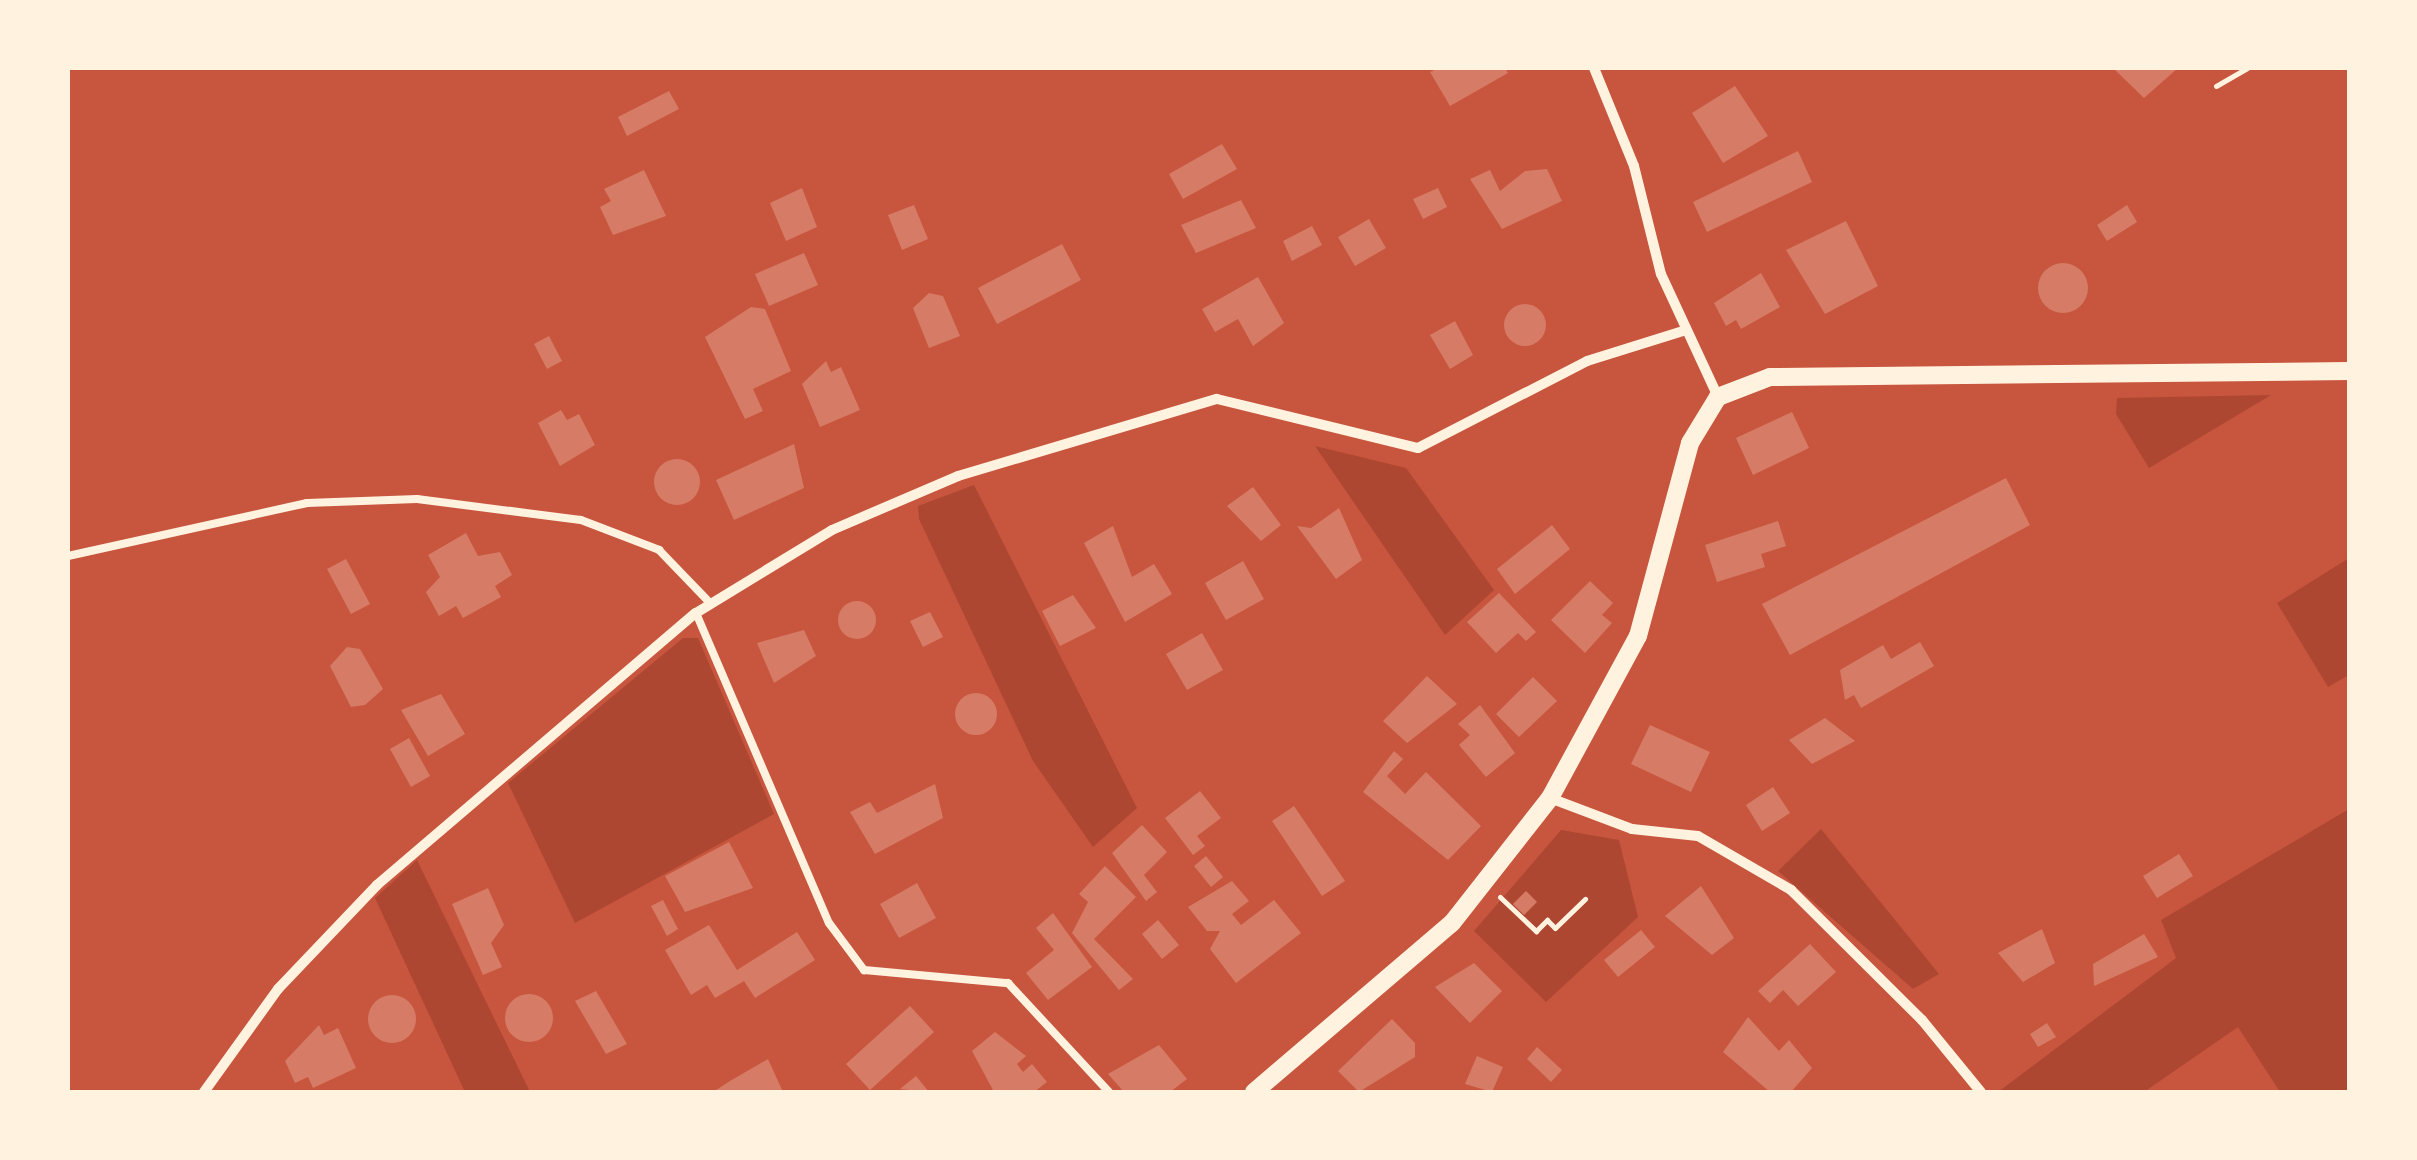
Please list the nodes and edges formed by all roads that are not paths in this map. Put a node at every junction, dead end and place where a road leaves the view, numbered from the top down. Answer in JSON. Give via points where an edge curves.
{"nodes":[{"id":1,"x":1594,"y":68,"type":"edge"},
{"id":2,"x":1686,"y":330,"type":"junction"},
{"id":3,"x":2350,"y":371,"type":"edge"},
{"id":4,"x":1718,"y":397,"type":"junction"},
{"id":5,"x":68,"y":556,"type":"edge"},
{"id":6,"x":710,"y":603,"type":"junction"},
{"id":7,"x":696,"y":613,"type":"junction"},
{"id":8,"x":1550,"y":798,"type":"junction"},
{"id":9,"x":204,"y":1092,"type":"edge"},
{"id":10,"x":1109,"y":1092,"type":"edge"},
{"id":11,"x":1254,"y":1092,"type":"edge"},
{"id":12,"x":1981,"y":1092,"type":"edge"}],
"edges":[{"from":1,"to":2,"type":"street"},
{"from":2,"to":4,"type":"street"},
{"from":2,"to":6,"type":"street","via":[[1587,361],[1418,448],[1217,399],[1165,410],[958,476],[770,562]]},
{"from":3,"to":4,"type":"street","via":[[1770,377]]},
{"from":4,"to":8,"type":"street","via":[[1690,443],[1638,636]]},
{"from":5,"to":6,"type":"lane","via":[[307,503],[417,499],[580,520],[659,550]]},
{"from":6,"to":7,"type":"street"},
{"from":7,"to":9,"type":"street","via":[[376,884],[278,989]]},
{"from":7,"to":10,"type":"lane","via":[[829,923],[864,970],[1008,983]]},
{"from":8,"to":11,"type":"street","via":[[1452,923]]},
{"from":8,"to":12,"type":"street","via":[[1632,829],[1698,836],[1790,890],[1922,1020]]}]}
